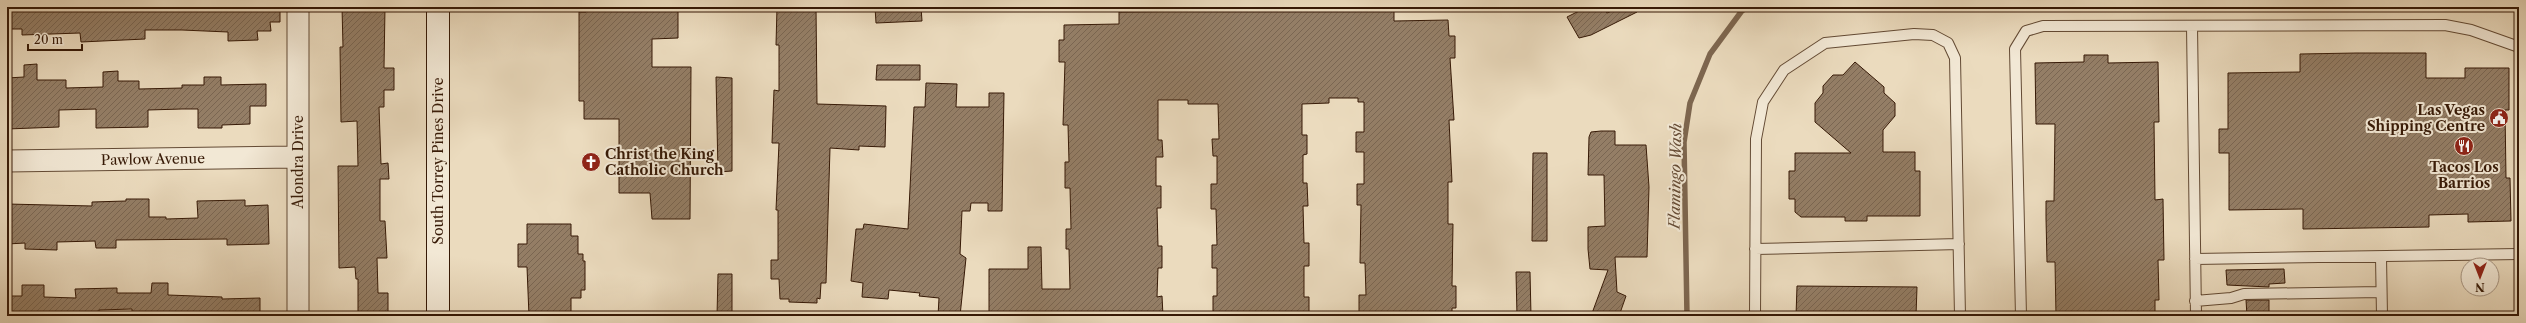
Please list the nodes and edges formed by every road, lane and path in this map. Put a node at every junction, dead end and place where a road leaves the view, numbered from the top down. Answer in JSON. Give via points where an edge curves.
{"nodes":[{"id":1,"x":298,"y":7,"type":"edge"},
{"id":2,"x":438,"y":7,"type":"edge"},
{"id":3,"x":2192,"y":26,"type":"junction"},
{"id":4,"x":2519,"y":47,"type":"edge"},
{"id":5,"x":298,"y":157,"type":"junction"},
{"id":6,"x":7,"y":161,"type":"edge"},
{"id":7,"x":1959,"y":244,"type":"junction"},
{"id":8,"x":1755,"y":249,"type":"junction"},
{"id":9,"x":2519,"y":254,"type":"edge"},
{"id":10,"x":2381,"y":257,"type":"junction"},
{"id":11,"x":2195,"y":259,"type":"junction"},
{"id":12,"x":2381,"y":292,"type":"junction"},
{"id":13,"x":2195,"y":301,"type":"junction"},
{"id":14,"x":298,"y":316,"type":"edge"},
{"id":15,"x":438,"y":316,"type":"edge"},
{"id":16,"x":1755,"y":316,"type":"edge"},
{"id":17,"x":1960,"y":316,"type":"edge"},
{"id":18,"x":2021,"y":316,"type":"edge"},
{"id":19,"x":2196,"y":316,"type":"edge"},
{"id":20,"x":2382,"y":316,"type":"edge"}],
"edges":[{"from":1,"to":5,"type":"street","name":"Alondra Drive"},
{"from":2,"to":15,"type":"main road","name":"South Torrey Pines Drive"},
{"from":3,"to":4,"type":"lane","via":[[2445,25],[2471,30]]},
{"from":3,"to":11,"type":"lane"},
{"from":3,"to":18,"type":"lane","via":[[2043,26],[2026,31],[2015,49]]},
{"from":5,"to":6,"type":"street","name":"Pawlow Avenue"},
{"from":5,"to":14,"type":"street","name":"Alondra Drive"},
{"from":7,"to":8,"type":"lane"},
{"from":7,"to":8,"type":"lane","via":[[1955,58],[1948,43],[1933,35],[1914,34],[1825,43],[1784,70],[1763,102],[1756,139]]},
{"from":7,"to":17,"type":"lane"},
{"from":8,"to":16,"type":"lane"},
{"from":9,"to":10,"type":"lane"},
{"from":10,"to":11,"type":"lane"},
{"from":10,"to":12,"type":"lane"},
{"from":11,"to":13,"type":"lane"},
{"from":12,"to":13,"type":"lane","via":[[2244,294],[2231,298]]},
{"from":12,"to":20,"type":"lane"},
{"from":13,"to":19,"type":"lane"}]}
